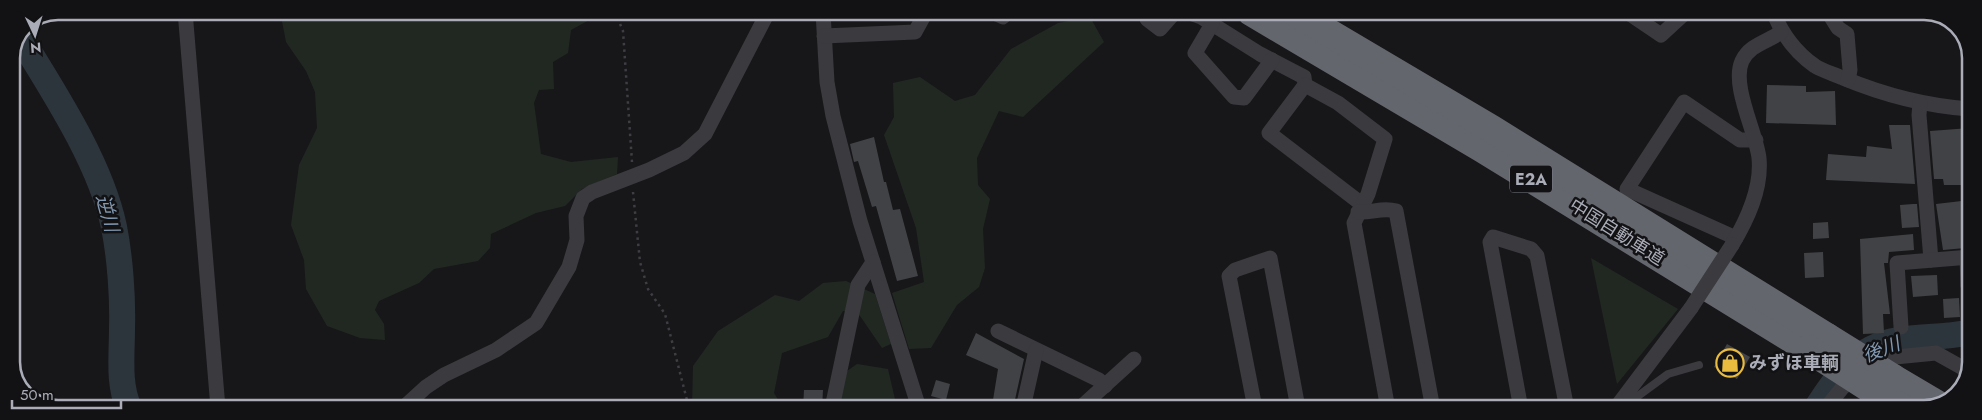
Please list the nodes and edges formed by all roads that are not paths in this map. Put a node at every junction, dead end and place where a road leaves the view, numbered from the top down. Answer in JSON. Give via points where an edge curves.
{"nodes":[{"id":1,"x":186,"y":20,"type":"edge"},
{"id":2,"x":764,"y":20,"type":"edge"},
{"id":3,"x":823,"y":20,"type":"edge"},
{"id":4,"x":922,"y":20,"type":"edge"},
{"id":5,"x":1148,"y":20,"type":"edge"},
{"id":6,"x":1168,"y":20,"type":"edge"},
{"id":7,"x":1204,"y":20,"type":"edge"},
{"id":8,"x":1265,"y":20,"type":"edge"},
{"id":9,"x":1308,"y":20,"type":"edge"},
{"id":10,"x":1639,"y":20,"type":"edge"},
{"id":11,"x":1677,"y":20,"type":"edge"},
{"id":12,"x":1776,"y":20,"type":"edge"},
{"id":13,"x":1833,"y":20,"type":"edge"},
{"id":14,"x":1212,"y":24,"type":"junction"},
{"id":15,"x":1781,"y":32,"type":"junction"},
{"id":16,"x":824,"y":36,"type":"junction"},
{"id":17,"x":1272,"y":60,"type":"junction"},
{"id":18,"x":1848,"y":80,"type":"junction"},
{"id":19,"x":1305,"y":85,"type":"junction"},
{"id":20,"x":1920,"y":103,"type":"junction"},
{"id":21,"x":1962,"y":108,"type":"edge"},
{"id":22,"x":1756,"y":140,"type":"junction"},
{"id":23,"x":1360,"y":209,"type":"junction"},
{"id":24,"x":1734,"y":242,"type":"junction"},
{"id":25,"x":1962,"y":257,"type":"edge"},
{"id":26,"x":1931,"y":260,"type":"junction"},
{"id":27,"x":873,"y":262,"type":"junction"},
{"id":28,"x":1901,"y":327,"type":"dead end"},
{"id":29,"x":998,"y":332,"type":"dead end"},
{"id":30,"x":1818,"y":343,"type":"junction"},
{"id":31,"x":1036,"y":350,"type":"junction"},
{"id":32,"x":1134,"y":359,"type":"dead end"},
{"id":33,"x":1699,"y":365,"type":"dead end"},
{"id":34,"x":1961,"y":367,"type":"edge"},
{"id":35,"x":1884,"y":385,"type":"junction"},
{"id":36,"x":1105,"y":386,"type":"junction"},
{"id":37,"x":1625,"y":394,"type":"junction"},
{"id":38,"x":217,"y":400,"type":"edge"},
{"id":39,"x":413,"y":400,"type":"edge"},
{"id":40,"x":834,"y":400,"type":"edge"},
{"id":41,"x":916,"y":400,"type":"edge"},
{"id":42,"x":1024,"y":400,"type":"edge"},
{"id":43,"x":1089,"y":400,"type":"edge"},
{"id":44,"x":1253,"y":400,"type":"edge"},
{"id":45,"x":1297,"y":400,"type":"edge"},
{"id":46,"x":1387,"y":400,"type":"edge"},
{"id":47,"x":1431,"y":400,"type":"edge"},
{"id":48,"x":1519,"y":400,"type":"edge"},
{"id":49,"x":1566,"y":400,"type":"edge"},
{"id":50,"x":1621,"y":400,"type":"edge"},
{"id":51,"x":1832,"y":400,"type":"edge"},
{"id":52,"x":1896,"y":400,"type":"edge"},
{"id":53,"x":1925,"y":400,"type":"edge"}],
"edges":[{"from":1,"to":38,"type":"street"},
{"from":2,"to":39,"type":"street","via":[[705,134],[684,153],[583,198],[576,216],[577,240],[570,267],[536,323],[496,350],[444,375]]},
{"from":3,"to":16,"type":"street"},
{"from":4,"to":16,"type":"street","via":[[915,32]]},
{"from":5,"to":6,"type":"street","via":[[1160,29]]},
{"from":7,"to":14,"type":"street"},
{"from":8,"to":30,"type":"highway","name":"中国自動車道","number":"E2A"},
{"from":9,"to":30,"type":"highway","name":"中国自動車道","number":"E2A","via":[[1492,129]]},
{"from":10,"to":11,"type":"street","via":[[1661,35]]},
{"from":12,"to":15,"type":"street"},
{"from":13,"to":18,"type":"street","via":[[1847,34]]},
{"from":14,"to":17,"type":"street"},
{"from":14,"to":17,"type":"street","via":[[1195,53],[1234,97],[1244,98]]},
{"from":15,"to":18,"type":"street","via":[[1817,67]]},
{"from":15,"to":22,"type":"street","via":[[1750,49],[1741,62],[1739,82]]},
{"from":16,"to":27,"type":"street","via":[[833,116]]},
{"from":17,"to":19,"type":"street","via":[[1304,77]]},
{"from":18,"to":20,"type":"street"},
{"from":19,"to":23,"type":"street","via":[[1338,103],[1384,139]]},
{"from":19,"to":23,"type":"street","via":[[1270,133]]},
{"from":20,"to":21,"type":"street"},
{"from":20,"to":26,"type":"street"},
{"from":22,"to":24,"type":"street","via":[[1759,160],[1756,186],[1750,209]]},
{"from":22,"to":24,"type":"street","via":[[1740,140],[1684,102],[1627,189]]},
{"from":23,"to":46,"type":"street","via":[[1354,223]]},
{"from":23,"to":47,"type":"street","via":[[1368,213],[1387,208],[1396,211]]},
{"from":24,"to":37,"type":"street","bridge":true,"via":[[1691,308]]},
{"from":25,"to":26,"type":"street"},
{"from":26,"to":28,"type":"street","via":[[1896,263]]},
{"from":27,"to":40,"type":"street","via":[[858,284]]},
{"from":27,"to":41,"type":"street"},
{"from":29,"to":31,"type":"street"},
{"from":30,"to":35,"type":"highway","name":"中国自動車道","number":"E2A","bridge":true},
{"from":31,"to":36,"type":"street","via":[[1099,380]]},
{"from":31,"to":42,"type":"street"},
{"from":32,"to":36,"type":"street"},
{"from":33,"to":37,"type":"lane","via":[[1668,374],[1638,396]]},
{"from":34,"to":51,"type":"street","via":[[1936,353],[1885,358],[1843,387]]},
{"from":35,"to":52,"type":"highway","name":"中国自動車道","number":"E2A"},
{"from":35,"to":53,"type":"highway","name":"中国自動車道","number":"E2A"},
{"from":36,"to":43,"type":"street"},
{"from":37,"to":50,"type":"street"},
{"from":44,"to":45,"type":"street","via":[[1229,276],[1235,270],[1270,258]]},
{"from":48,"to":49,"type":"street","via":[[1490,242],[1493,237],[1532,249],[1537,256]]}]}
